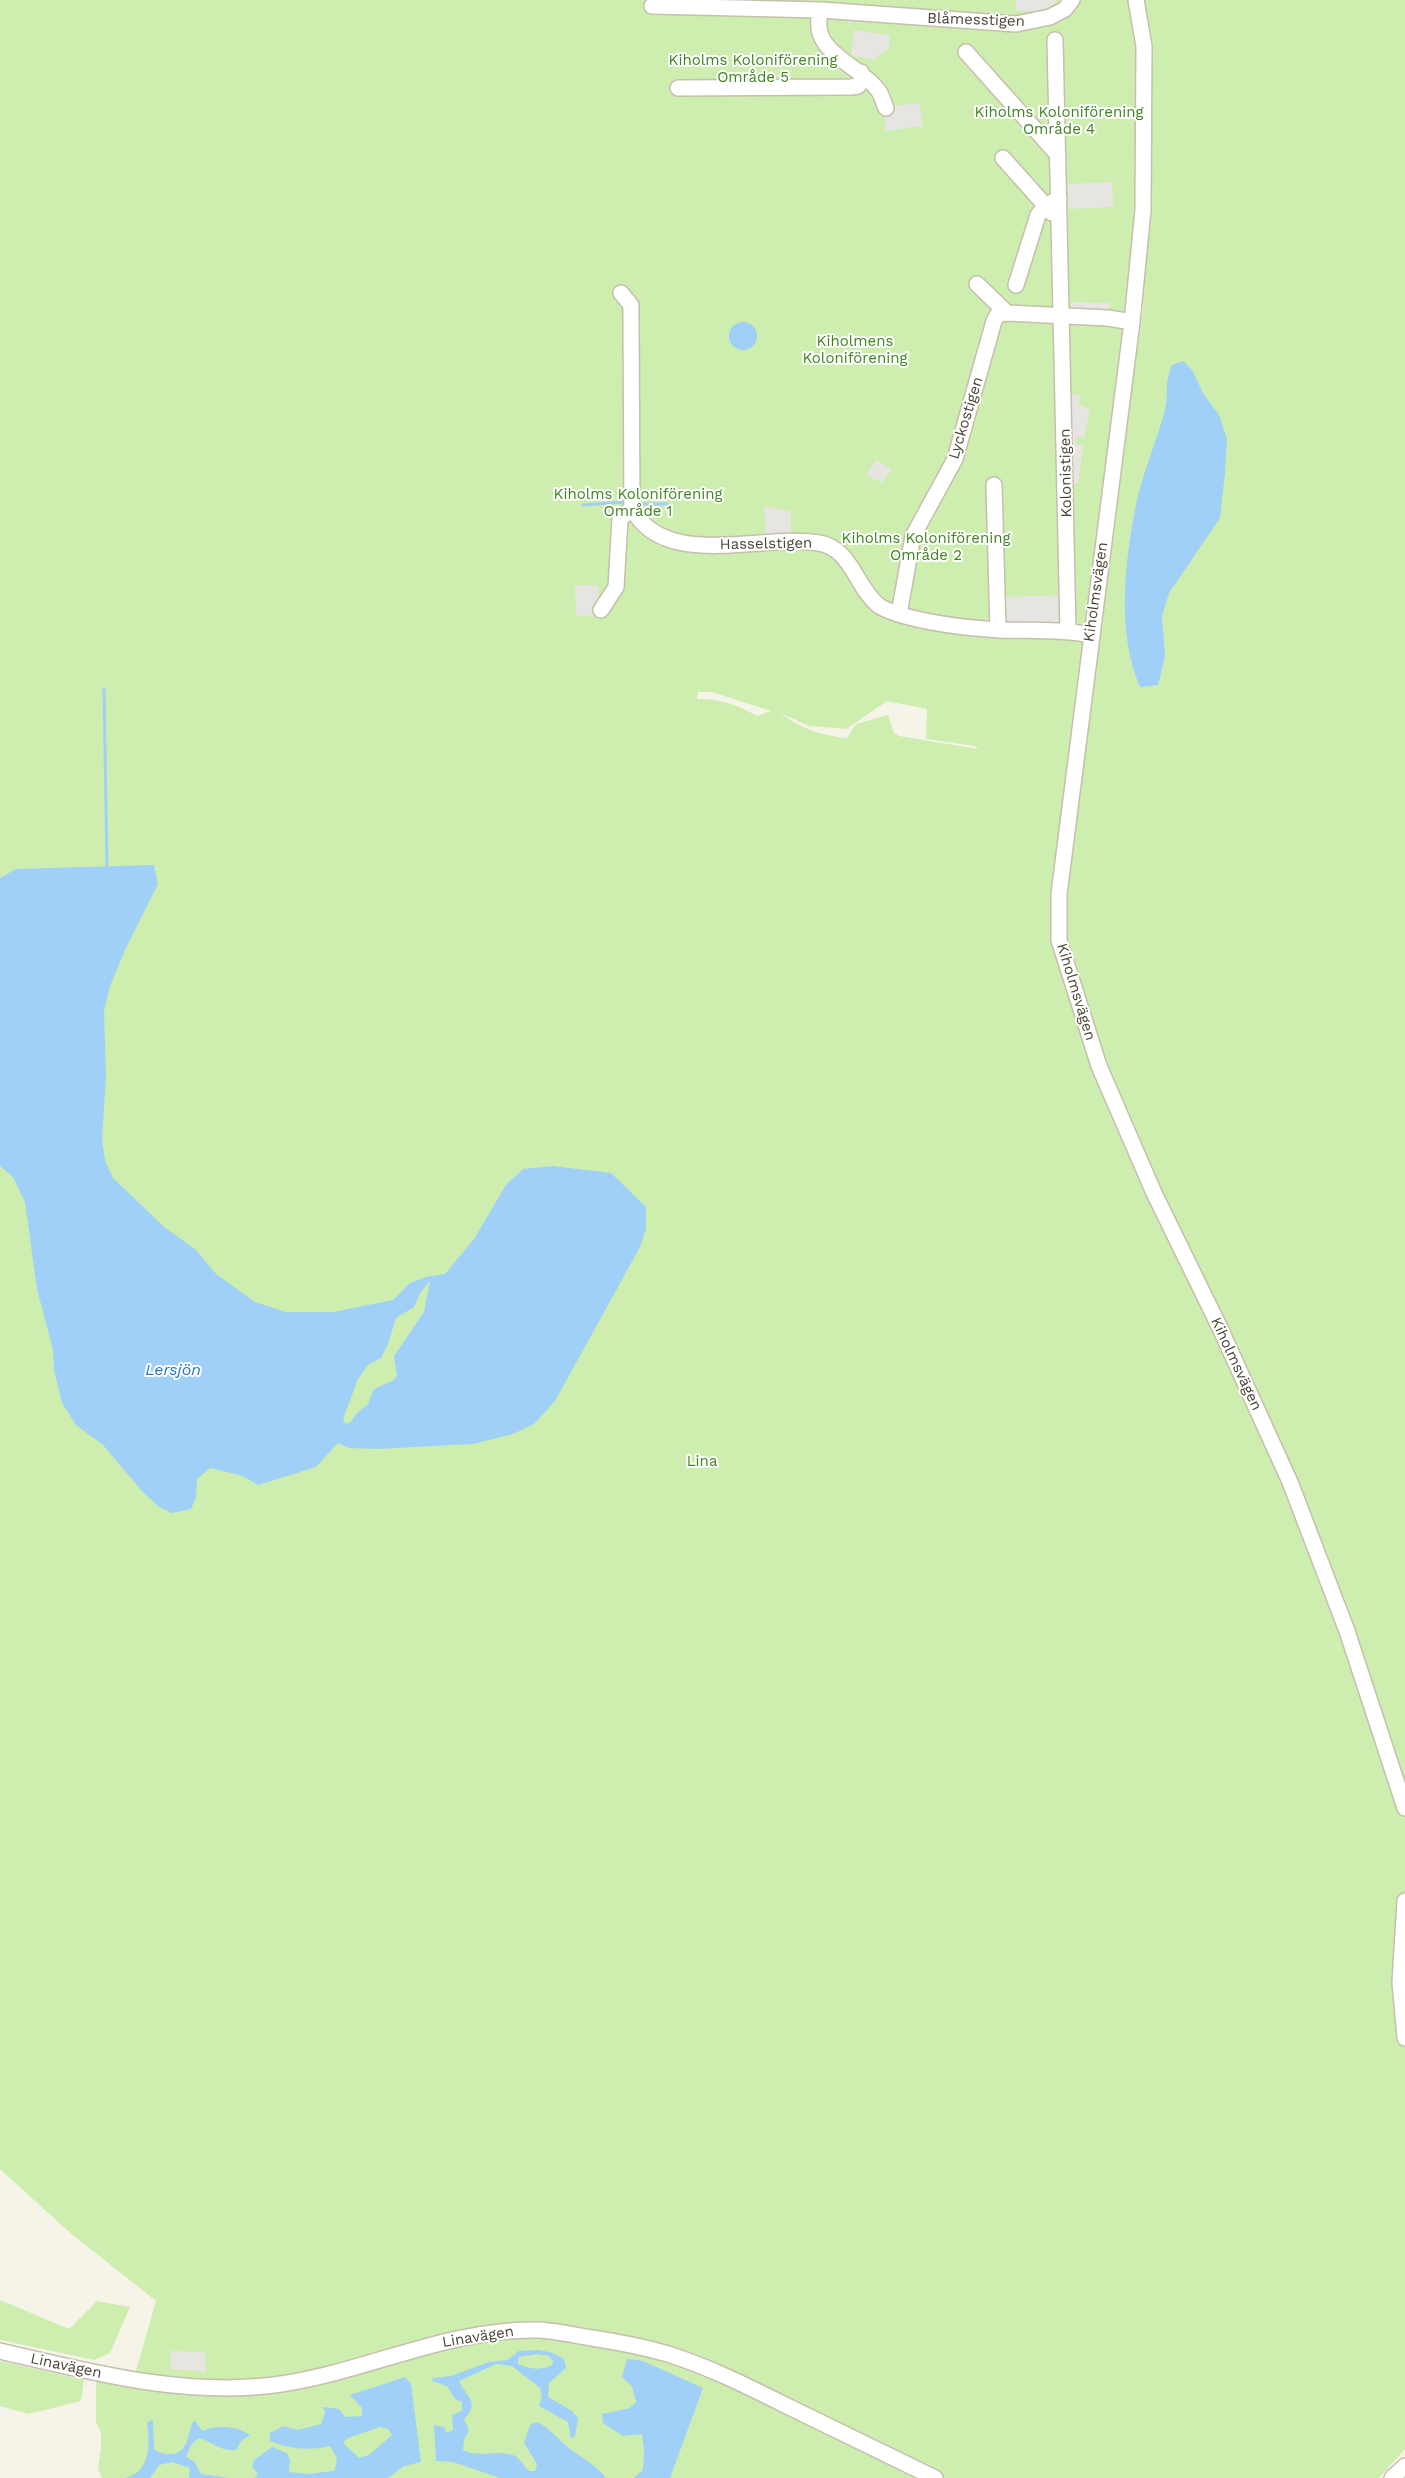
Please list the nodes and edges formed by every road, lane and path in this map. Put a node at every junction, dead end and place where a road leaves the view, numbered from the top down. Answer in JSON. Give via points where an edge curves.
{"nodes":[{"id":1,"x":860,"y":0,"type":"edge"},
{"id":2,"x":1072,"y":0,"type":"edge"},
{"id":3,"x":1136,"y":0,"type":"edge"},
{"id":4,"x":652,"y":6,"type":"dead end"},
{"id":5,"x":821,"y":10,"type":"junction"},
{"id":6,"x":873,"y":14,"type":"junction"},
{"id":7,"x":1055,"y":40,"type":"dead end"},
{"id":8,"x":966,"y":52,"type":"dead end"},
{"id":9,"x":860,"y":72,"type":"junction"},
{"id":10,"x":678,"y":88,"type":"dead end"},
{"id":11,"x":886,"y":108,"type":"dead end"},
{"id":12,"x":1058,"y":155,"type":"junction"},
{"id":13,"x":1003,"y":158,"type":"dead end"},
{"id":14,"x":1052,"y":202,"type":"junction"},
{"id":15,"x":977,"y":284,"type":"dead end"},
{"id":16,"x":1016,"y":285,"type":"dead end"},
{"id":17,"x":620,"y":293,"type":"dead end"},
{"id":18,"x":1007,"y":313,"type":"junction"},
{"id":19,"x":1062,"y":315,"type":"junction"},
{"id":20,"x":1132,"y":322,"type":"junction"},
{"id":21,"x":994,"y":485,"type":"dead end"},
{"id":22,"x":632,"y":508,"type":"junction"},
{"id":23,"x":601,"y":610,"type":"dead end"},
{"id":24,"x":899,"y":614,"type":"junction"},
{"id":25,"x":998,"y":630,"type":"junction"},
{"id":26,"x":1068,"y":631,"type":"junction"},
{"id":27,"x":1090,"y":636,"type":"junction"},
{"id":28,"x":1405,"y":1808,"type":"edge"},
{"id":29,"x":1405,"y":1901,"type":"edge"},
{"id":30,"x":1405,"y":2038,"type":"edge"},
{"id":31,"x":0,"y":2351,"type":"edge"},
{"id":32,"x":1405,"y":2466,"type":"edge"},
{"id":33,"x":935,"y":2478,"type":"edge"},
{"id":34,"x":1392,"y":2478,"type":"edge"}],
"edges":[{"from":1,"to":6,"type":"street"},
{"from":2,"to":6,"type":"street","name":"Blåmesstigen","via":[[1065,9],[1050,18],[1016,24]]},
{"from":3,"to":20,"type":"street","name":"Kiholmsvägen","via":[[1144,46],[1143,210]]},
{"from":4,"to":5,"type":"street","name":"Blåmesstigen"},
{"from":5,"to":6,"type":"street","name":"Blåmesstigen"},
{"from":5,"to":9,"type":"street","via":[[817,27],[823,41]]},
{"from":7,"to":12,"type":"street"},
{"from":8,"to":12,"type":"street"},
{"from":9,"to":10,"type":"street","via":[[862,80],[858,86],[852,87]]},
{"from":9,"to":11,"type":"street","via":[[879,91]]},
{"from":12,"to":14,"type":"street"},
{"from":13,"to":14,"type":"street"},
{"from":14,"to":16,"type":"street","via":[[1038,215]]},
{"from":14,"to":19,"type":"street","name":"Kolonistigen","via":[[1059,221]]},
{"from":15,"to":18,"type":"street"},
{"from":17,"to":22,"type":"street","via":[[631,305]]},
{"from":18,"to":19,"type":"street"},
{"from":18,"to":24,"type":"street","name":"Lyckostigen","via":[[998,314],[994,320],[955,459],[914,536]]},
{"from":19,"to":20,"type":"street"},
{"from":19,"to":26,"type":"street","name":"Kolonistigen"},
{"from":20,"to":27,"type":"street","name":"Kiholmsvägen"},
{"from":21,"to":25,"type":"street"},
{"from":22,"to":23,"type":"street","via":[[620,519],[616,587]]},
{"from":22,"to":24,"type":"street","name":"Hasselstigen","via":[[646,527],[673,542],[702,545],[791,541],[821,543],[849,563],[878,606]]},
{"from":24,"to":25,"type":"street","name":"Hasselstigen","via":[[949,625]]},
{"from":25,"to":26,"type":"street","name":"Hasselstigen"},
{"from":26,"to":27,"type":"street","name":"Hasselstigen"},
{"from":27,"to":28,"type":"street","name":"Kiholmsvägen","via":[[1059,894],[1059,940],[1099,1066],[1309,1530]]},
{"from":29,"to":30,"type":"street","via":[[1400,1982]]},
{"from":31,"to":33,"type":"street","name":"Linavägen","via":[[96,2373],[194,2386],[243,2388],[282,2384],[492,2332],[542,2330],[567,2333],[668,2354],[718,2372]]},
{"from":32,"to":34,"type":"street"}]}
